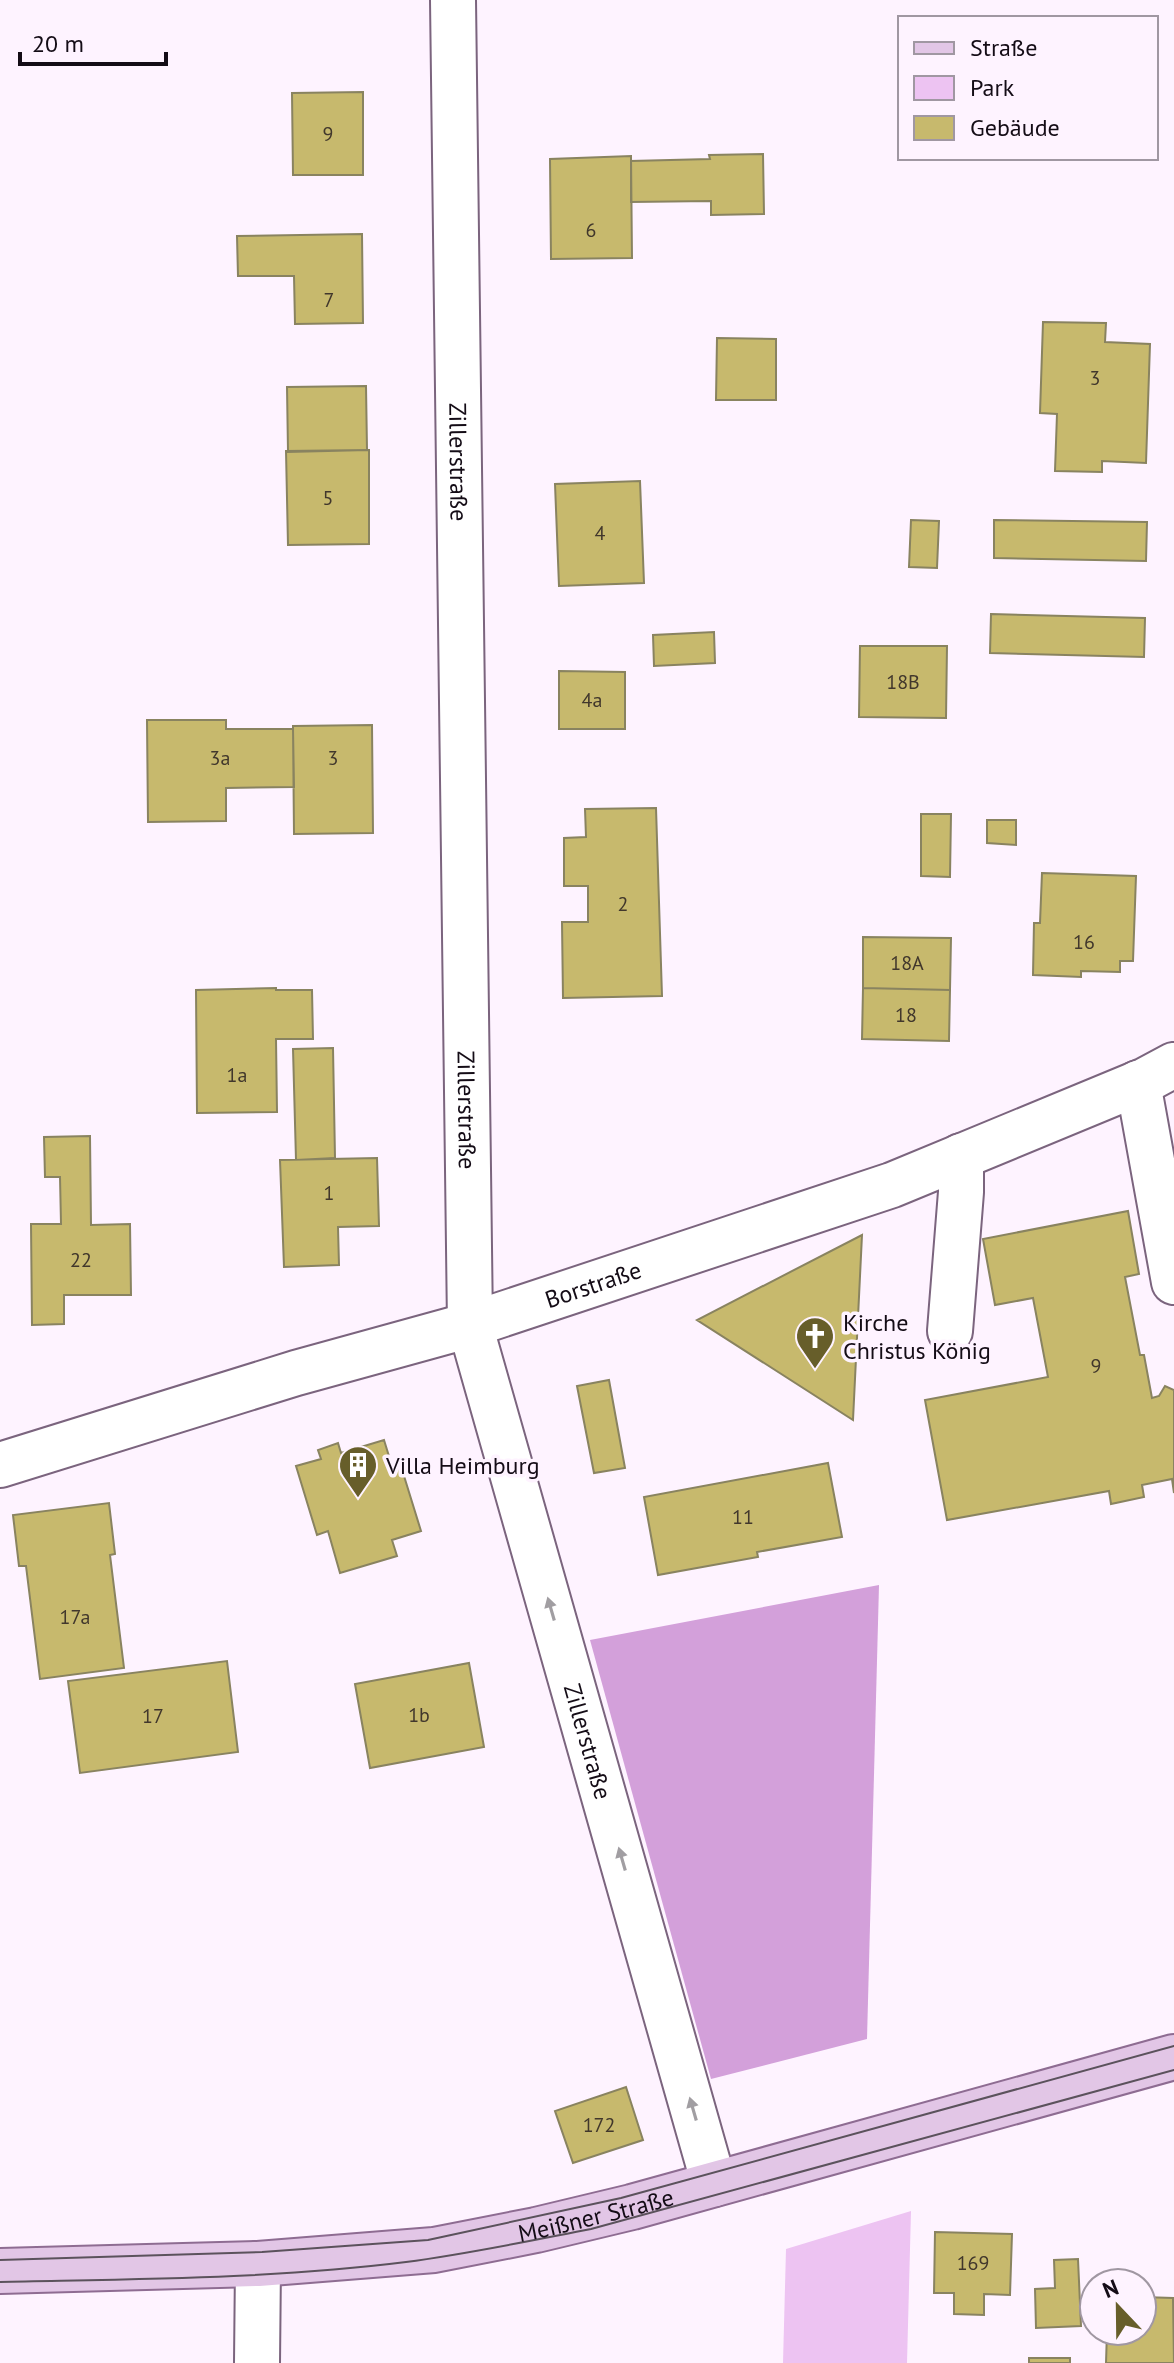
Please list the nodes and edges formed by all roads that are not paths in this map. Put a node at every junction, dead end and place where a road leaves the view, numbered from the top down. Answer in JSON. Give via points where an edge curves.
{"nodes":[{"id":1,"x":453,"y":0,"type":"edge"},
{"id":2,"x":1156,"y":1074,"type":"edge"},
{"id":3,"x":961,"y":1156,"type":"junction"},
{"id":4,"x":1174,"y":1282,"type":"edge"},
{"id":5,"x":470,"y":1325,"type":"junction"},
{"id":6,"x":950,"y":1331,"type":"dead end"},
{"id":7,"x":1,"y":1461,"type":"edge"},
{"id":8,"x":1174,"y":2057,"type":"edge"},
{"id":9,"x":714,"y":2184,"type":"junction"},
{"id":10,"x":258,"y":2264,"type":"junction"},
{"id":11,"x":0,"y":2271,"type":"edge"},
{"id":12,"x":257,"y":2363,"type":"edge"}],
"edges":[{"from":1,"to":5,"type":"street","name":"Zillerstraße"},
{"from":2,"to":3,"type":"street","name":"Borstraße"},
{"from":2,"to":4,"type":"street"},
{"from":3,"to":5,"type":"street","name":"Borstraße","via":[[892,1185]]},
{"from":3,"to":6,"type":"street"},
{"from":5,"to":7,"type":"street","name":"Borstraße"},
{"from":9,"to":5,"type":"street","name":"Zillerstraße","one_way":true},
{"from":8,"to":9,"type":"main road","name":"Meißner Straße"},
{"from":9,"to":10,"type":"main road","name":"Meißner Straße","via":[[434,2250]]},
{"from":10,"to":11,"type":"main road","name":"Meißner Straße"},
{"from":10,"to":12,"type":"street"}]}
